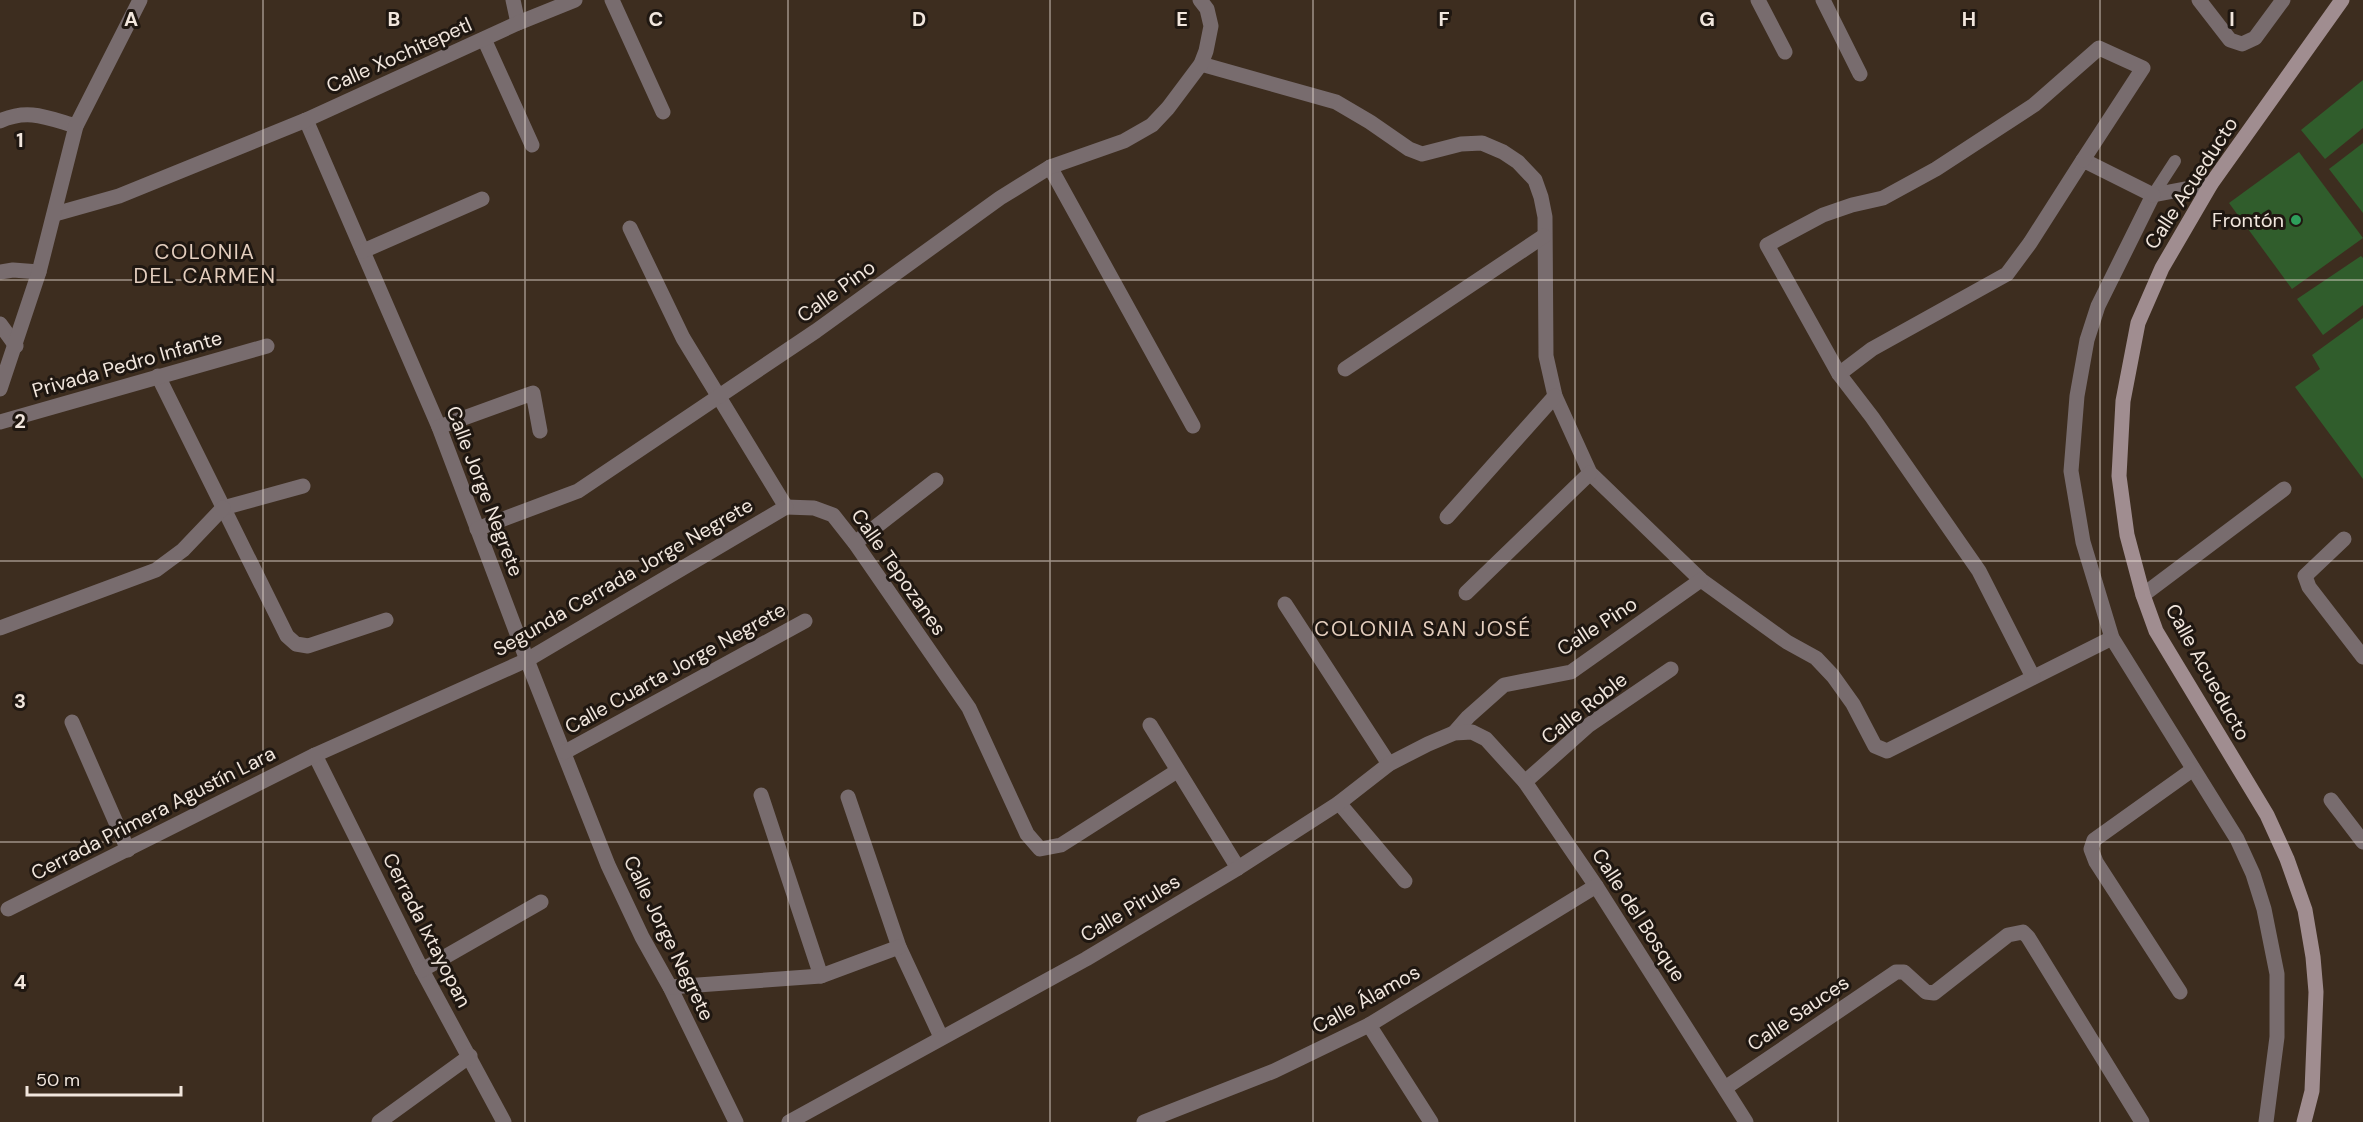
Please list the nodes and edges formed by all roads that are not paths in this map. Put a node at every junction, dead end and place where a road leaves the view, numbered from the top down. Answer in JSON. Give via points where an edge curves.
{"nodes":[{"id":1,"x":140,"y":0,"type":"edge"},
{"id":2,"x":513,"y":0,"type":"edge"},
{"id":3,"x":575,"y":0,"type":"edge"},
{"id":4,"x":612,"y":0,"type":"edge"},
{"id":5,"x":1200,"y":0,"type":"edge"},
{"id":6,"x":1758,"y":0,"type":"edge"},
{"id":7,"x":1823,"y":0,"type":"edge"},
{"id":8,"x":2199,"y":0,"type":"edge"},
{"id":9,"x":2283,"y":0,"type":"edge"},
{"id":10,"x":2342,"y":0,"type":"edge"},
{"id":11,"x":518,"y":23,"type":"junction"},
{"id":12,"x":484,"y":39,"type":"junction"},
{"id":13,"x":1785,"y":52,"type":"dead end"},
{"id":14,"x":1201,"y":64,"type":"junction"},
{"id":15,"x":1860,"y":74,"type":"dead end"},
{"id":16,"x":663,"y":112,"type":"dead end"},
{"id":17,"x":306,"y":120,"type":"junction"},
{"id":18,"x":0,"y":121,"type":"edge"},
{"id":19,"x":76,"y":126,"type":"junction"},
{"id":20,"x":532,"y":145,"type":"dead end"},
{"id":21,"x":2083,"y":160,"type":"junction"},
{"id":22,"x":2175,"y":161,"type":"dead end"},
{"id":23,"x":1050,"y":167,"type":"junction"},
{"id":24,"x":2211,"y":184,"type":"junction"},
{"id":25,"x":2153,"y":195,"type":"junction"},
{"id":26,"x":482,"y":199,"type":"dead end"},
{"id":27,"x":55,"y":214,"type":"junction"},
{"id":28,"x":630,"y":228,"type":"dead end"},
{"id":29,"x":1544,"y":236,"type":"junction"},
{"id":30,"x":363,"y":251,"type":"junction"},
{"id":31,"x":0,"y":272,"type":"edge"},
{"id":32,"x":39,"y":272,"type":"junction"},
{"id":33,"x":0,"y":324,"type":"edge"},
{"id":34,"x":16,"y":346,"type":"junction"},
{"id":35,"x":267,"y":346,"type":"dead end"},
{"id":36,"x":1345,"y":369,"type":"dead end"},
{"id":37,"x":1839,"y":374,"type":"junction"},
{"id":38,"x":158,"y":376,"type":"junction"},
{"id":39,"x":0,"y":389,"type":"edge"},
{"id":40,"x":1554,"y":396,"type":"junction"},
{"id":41,"x":719,"y":397,"type":"junction"},
{"id":42,"x":0,"y":422,"type":"edge"},
{"id":43,"x":1193,"y":426,"type":"dead end"},
{"id":44,"x":439,"y":428,"type":"junction"},
{"id":45,"x":540,"y":431,"type":"dead end"},
{"id":46,"x":1590,"y":473,"type":"junction"},
{"id":47,"x":936,"y":480,"type":"dead end"},
{"id":48,"x":303,"y":486,"type":"dead end"},
{"id":49,"x":2284,"y":489,"type":"dead end"},
{"id":50,"x":786,"y":507,"type":"junction"},
{"id":51,"x":223,"y":508,"type":"junction"},
{"id":52,"x":1447,"y":517,"type":"dead end"},
{"id":53,"x":477,"y":529,"type":"junction"},
{"id":54,"x":2344,"y":540,"type":"dead end"},
{"id":55,"x":855,"y":543,"type":"junction"},
{"id":56,"x":1701,"y":580,"type":"junction"},
{"id":57,"x":1466,"y":593,"type":"dead end"},
{"id":58,"x":2143,"y":595,"type":"junction"},
{"id":59,"x":1285,"y":604,"type":"dead end"},
{"id":60,"x":386,"y":620,"type":"dead end"},
{"id":61,"x":805,"y":621,"type":"dead end"},
{"id":62,"x":0,"y":628,"type":"edge"},
{"id":63,"x":2112,"y":638,"type":"junction"},
{"id":64,"x":2363,"y":657,"type":"edge"},
{"id":65,"x":527,"y":660,"type":"junction"},
{"id":66,"x":1671,"y":669,"type":"dead end"},
{"id":67,"x":2033,"y":677,"type":"junction"},
{"id":68,"x":72,"y":722,"type":"dead end"},
{"id":69,"x":1150,"y":725,"type":"dead end"},
{"id":70,"x":1454,"y":733,"type":"junction"},
{"id":71,"x":565,"y":752,"type":"junction"},
{"id":72,"x":315,"y":755,"type":"junction"},
{"id":73,"x":1389,"y":764,"type":"junction"},
{"id":74,"x":2192,"y":770,"type":"junction"},
{"id":75,"x":1178,"y":771,"type":"junction"},
{"id":76,"x":1525,"y":782,"type":"junction"},
{"id":77,"x":761,"y":795,"type":"dead end"},
{"id":78,"x":848,"y":797,"type":"dead end"},
{"id":79,"x":2331,"y":800,"type":"dead end"},
{"id":80,"x":1339,"y":803,"type":"junction"},
{"id":81,"x":2363,"y":842,"type":"edge"},
{"id":82,"x":128,"y":850,"type":"junction"},
{"id":83,"x":1238,"y":868,"type":"junction"},
{"id":84,"x":1405,"y":881,"type":"dead end"},
{"id":85,"x":1596,"y":886,"type":"junction"},
{"id":86,"x":541,"y":902,"type":"dead end"},
{"id":87,"x":8,"y":909,"type":"dead end"},
{"id":88,"x":899,"y":947,"type":"junction"},
{"id":89,"x":422,"y":970,"type":"junction"},
{"id":90,"x":821,"y":976,"type":"junction"},
{"id":91,"x":670,"y":987,"type":"junction"},
{"id":92,"x":2180,"y":992,"type":"dead end"},
{"id":93,"x":1369,"y":1025,"type":"junction"},
{"id":94,"x":942,"y":1037,"type":"junction"},
{"id":95,"x":470,"y":1056,"type":"junction"},
{"id":96,"x":1725,"y":1088,"type":"junction"},
{"id":97,"x":379,"y":1122,"type":"edge"},
{"id":98,"x":504,"y":1122,"type":"edge"},
{"id":99,"x":736,"y":1122,"type":"edge"},
{"id":100,"x":789,"y":1122,"type":"edge"},
{"id":101,"x":1144,"y":1122,"type":"edge"},
{"id":102,"x":1431,"y":1122,"type":"edge"},
{"id":103,"x":1746,"y":1122,"type":"edge"},
{"id":104,"x":2142,"y":1122,"type":"edge"},
{"id":105,"x":2266,"y":1122,"type":"edge"},
{"id":106,"x":2304,"y":1122,"type":"edge"}],
"edges":[{"from":1,"to":19,"type":"street"},
{"from":2,"to":11,"type":"street"},
{"from":3,"to":11,"type":"street","name":"Calle Xochitepetl"},
{"from":4,"to":16,"type":"street"},
{"from":5,"to":14,"type":"street","via":[[1211,26]]},
{"from":6,"to":13,"type":"street"},
{"from":7,"to":15,"type":"street"},
{"from":8,"to":9,"type":"street","via":[[2230,40],[2242,44],[2255,38]]},
{"from":10,"to":24,"type":"street","name":"Calle Acueducto"},
{"from":11,"to":12,"type":"street","name":"Calle Xochitepetl"},
{"from":12,"to":17,"type":"street","name":"Calle Xochitepetl"},
{"from":12,"to":20,"type":"street"},
{"from":14,"to":23,"type":"street","name":"Calle Pino","via":[[1152,124],[1124,141]]},
{"from":14,"to":29,"type":"street","via":[[1336,102],[1422,154],[1471,143],[1503,152],[1535,180],[1543,207]]},
{"from":17,"to":27,"type":"street","via":[[119,196]]},
{"from":17,"to":30,"type":"street","name":"Calle Jorge Negrete"},
{"from":18,"to":19,"type":"street","via":[[15,114],[36,114]]},
{"from":19,"to":27,"type":"street"},
{"from":21,"to":25,"type":"street"},
{"from":21,"to":37,"type":"street","via":[[2007,274],[1872,349]]},
{"from":21,"to":37,"type":"street","via":[[2143,68],[2099,48],[2034,105],[1936,169],[1882,198],[1823,215],[1767,245]]},
{"from":22,"to":25,"type":"lane","name":"Calle Acueducto"},
{"from":23,"to":41,"type":"street","name":"Calle Pino","via":[[1000,198]]},
{"from":23,"to":43,"type":"street"},
{"from":24,"to":25,"type":"street"},
{"from":24,"to":58,"type":"street","name":"Calle Acueducto","via":[[2162,268],[2138,323],[2123,400],[2119,476],[2127,535]]},
{"from":25,"to":63,"type":"street","name":"Calle Acueducto","via":[[2098,306],[2086,340],[2076,396],[2072,471],[2083,542]]},
{"from":26,"to":30,"type":"street"},
{"from":27,"to":32,"type":"street"},
{"from":28,"to":41,"type":"street","via":[[684,338]]},
{"from":29,"to":36,"type":"street"},
{"from":29,"to":40,"type":"street","via":[[1546,356]]},
{"from":30,"to":44,"type":"street","name":"Calle Jorge Negrete"},
{"from":31,"to":32,"type":"street"},
{"from":32,"to":34,"type":"street"},
{"from":33,"to":34,"type":"street"},
{"from":34,"to":39,"type":"street"},
{"from":35,"to":38,"type":"street","name":"Privada Pedro Infante"},
{"from":37,"to":67,"type":"street","via":[[1979,571]]},
{"from":38,"to":42,"type":"street","name":"Privada Pedro Infante"},
{"from":38,"to":51,"type":"street"},
{"from":40,"to":46,"type":"street"},
{"from":40,"to":52,"type":"street"},
{"from":41,"to":50,"type":"street"},
{"from":41,"to":53,"type":"street","name":"Calle Pino","via":[[578,491]]},
{"from":44,"to":45,"type":"street","via":[[533,393]]},
{"from":44,"to":53,"type":"street","name":"Calle Jorge Negrete"},
{"from":46,"to":56,"type":"street"},
{"from":46,"to":57,"type":"street"},
{"from":47,"to":55,"type":"street"},
{"from":48,"to":51,"type":"street"},
{"from":49,"to":58,"type":"street"},
{"from":50,"to":55,"type":"street","name":"Calle Tepozanes","via":[[814,508],[833,515]]},
{"from":50,"to":65,"type":"street","name":"Segunda Cerrada Jorge Negrete"},
{"from":51,"to":60,"type":"street","via":[[287,636],[296,644],[308,646]]},
{"from":51,"to":62,"type":"street","via":[[183,550],[156,570]]},
{"from":53,"to":65,"type":"street","name":"Calle Jorge Negrete"},
{"from":54,"to":64,"type":"street","via":[[2305,576],[2309,587]]},
{"from":55,"to":75,"type":"street","name":"Calle Tepozanes","via":[[969,708],[1027,834],[1040,849],[1060,845]]},
{"from":56,"to":67,"type":"street","via":[[1787,642],[1816,658],[1853,704],[1875,746],[1887,751]]},
{"from":56,"to":70,"type":"street","name":"Calle Pino","via":[[1571,672],[1504,685]]},
{"from":58,"to":106,"type":"street","name":"Calle Acueducto","via":[[2156,631],[2267,815],[2305,910],[2316,993],[2312,1091]]},
{"from":59,"to":73,"type":"street"},
{"from":61,"to":71,"type":"street","name":"Calle Cuarta Jorge Negrete"},
{"from":63,"to":67,"type":"street"},
{"from":63,"to":74,"type":"street","name":"Calle Acueducto"},
{"from":65,"to":71,"type":"street","name":"Calle Jorge Negrete"},
{"from":65,"to":72,"type":"street","name":"Segunda Cerrada Jorge Negrete"},
{"from":66,"to":76,"type":"street","name":"Calle Roble","via":[[1589,725]]},
{"from":68,"to":82,"type":"street"},
{"from":69,"to":75,"type":"street"},
{"from":70,"to":73,"type":"street","name":"Calle Pirules"},
{"from":70,"to":76,"type":"street","name":"Calle del Bosque","via":[[1472,732],[1486,739]]},
{"from":71,"to":91,"type":"street","name":"Calle Jorge Negrete","via":[[608,865]]},
{"from":72,"to":82,"type":"street","name":"Cerrada Primera Agustín Lara"},
{"from":72,"to":89,"type":"street","name":"Cerrada Ixtayopan"},
{"from":73,"to":80,"type":"street","name":"Calle Pirules"},
{"from":74,"to":92,"type":"street","via":[[2094,840],[2091,849]]},
{"from":74,"to":105,"type":"street","name":"Calle Acueducto","via":[[2237,839],[2264,909],[2277,974],[2277,1037]]},
{"from":75,"to":83,"type":"street"},
{"from":76,"to":85,"type":"street","name":"Calle del Bosque"},
{"from":77,"to":90,"type":"street"},
{"from":78,"to":88,"type":"street"},
{"from":79,"to":81,"type":"street"},
{"from":80,"to":83,"type":"street","name":"Calle Pirules"},
{"from":80,"to":84,"type":"street"},
{"from":82,"to":87,"type":"street","name":"Cerrada Primera Agustín Lara"},
{"from":83,"to":94,"type":"street","name":"Calle Pirules","via":[[1086,959]]},
{"from":85,"to":93,"type":"street","name":"Calle Álamos"},
{"from":85,"to":96,"type":"street","name":"Calle del Bosque"},
{"from":86,"to":89,"type":"street"},
{"from":88,"to":90,"type":"street"},
{"from":88,"to":94,"type":"street"},
{"from":89,"to":95,"type":"street","name":"Cerrada Ixtayopan"},
{"from":90,"to":91,"type":"street"},
{"from":91,"to":99,"type":"street","name":"Calle Jorge Negrete"},
{"from":93,"to":101,"type":"street","name":"Calle Álamos","via":[[1274,1071]]},
{"from":93,"to":102,"type":"street"},
{"from":94,"to":100,"type":"street","name":"Calle Pirules"},
{"from":95,"to":97,"type":"street"},
{"from":95,"to":98,"type":"street","name":"Cerrada Ixtayopan"},
{"from":96,"to":103,"type":"street","name":"Calle del Bosque"},
{"from":96,"to":104,"type":"street","name":"Calle Sauces","via":[[1896,972],[1904,972],[1926,992],[1934,993],[2008,935],[2023,933]]}]}
